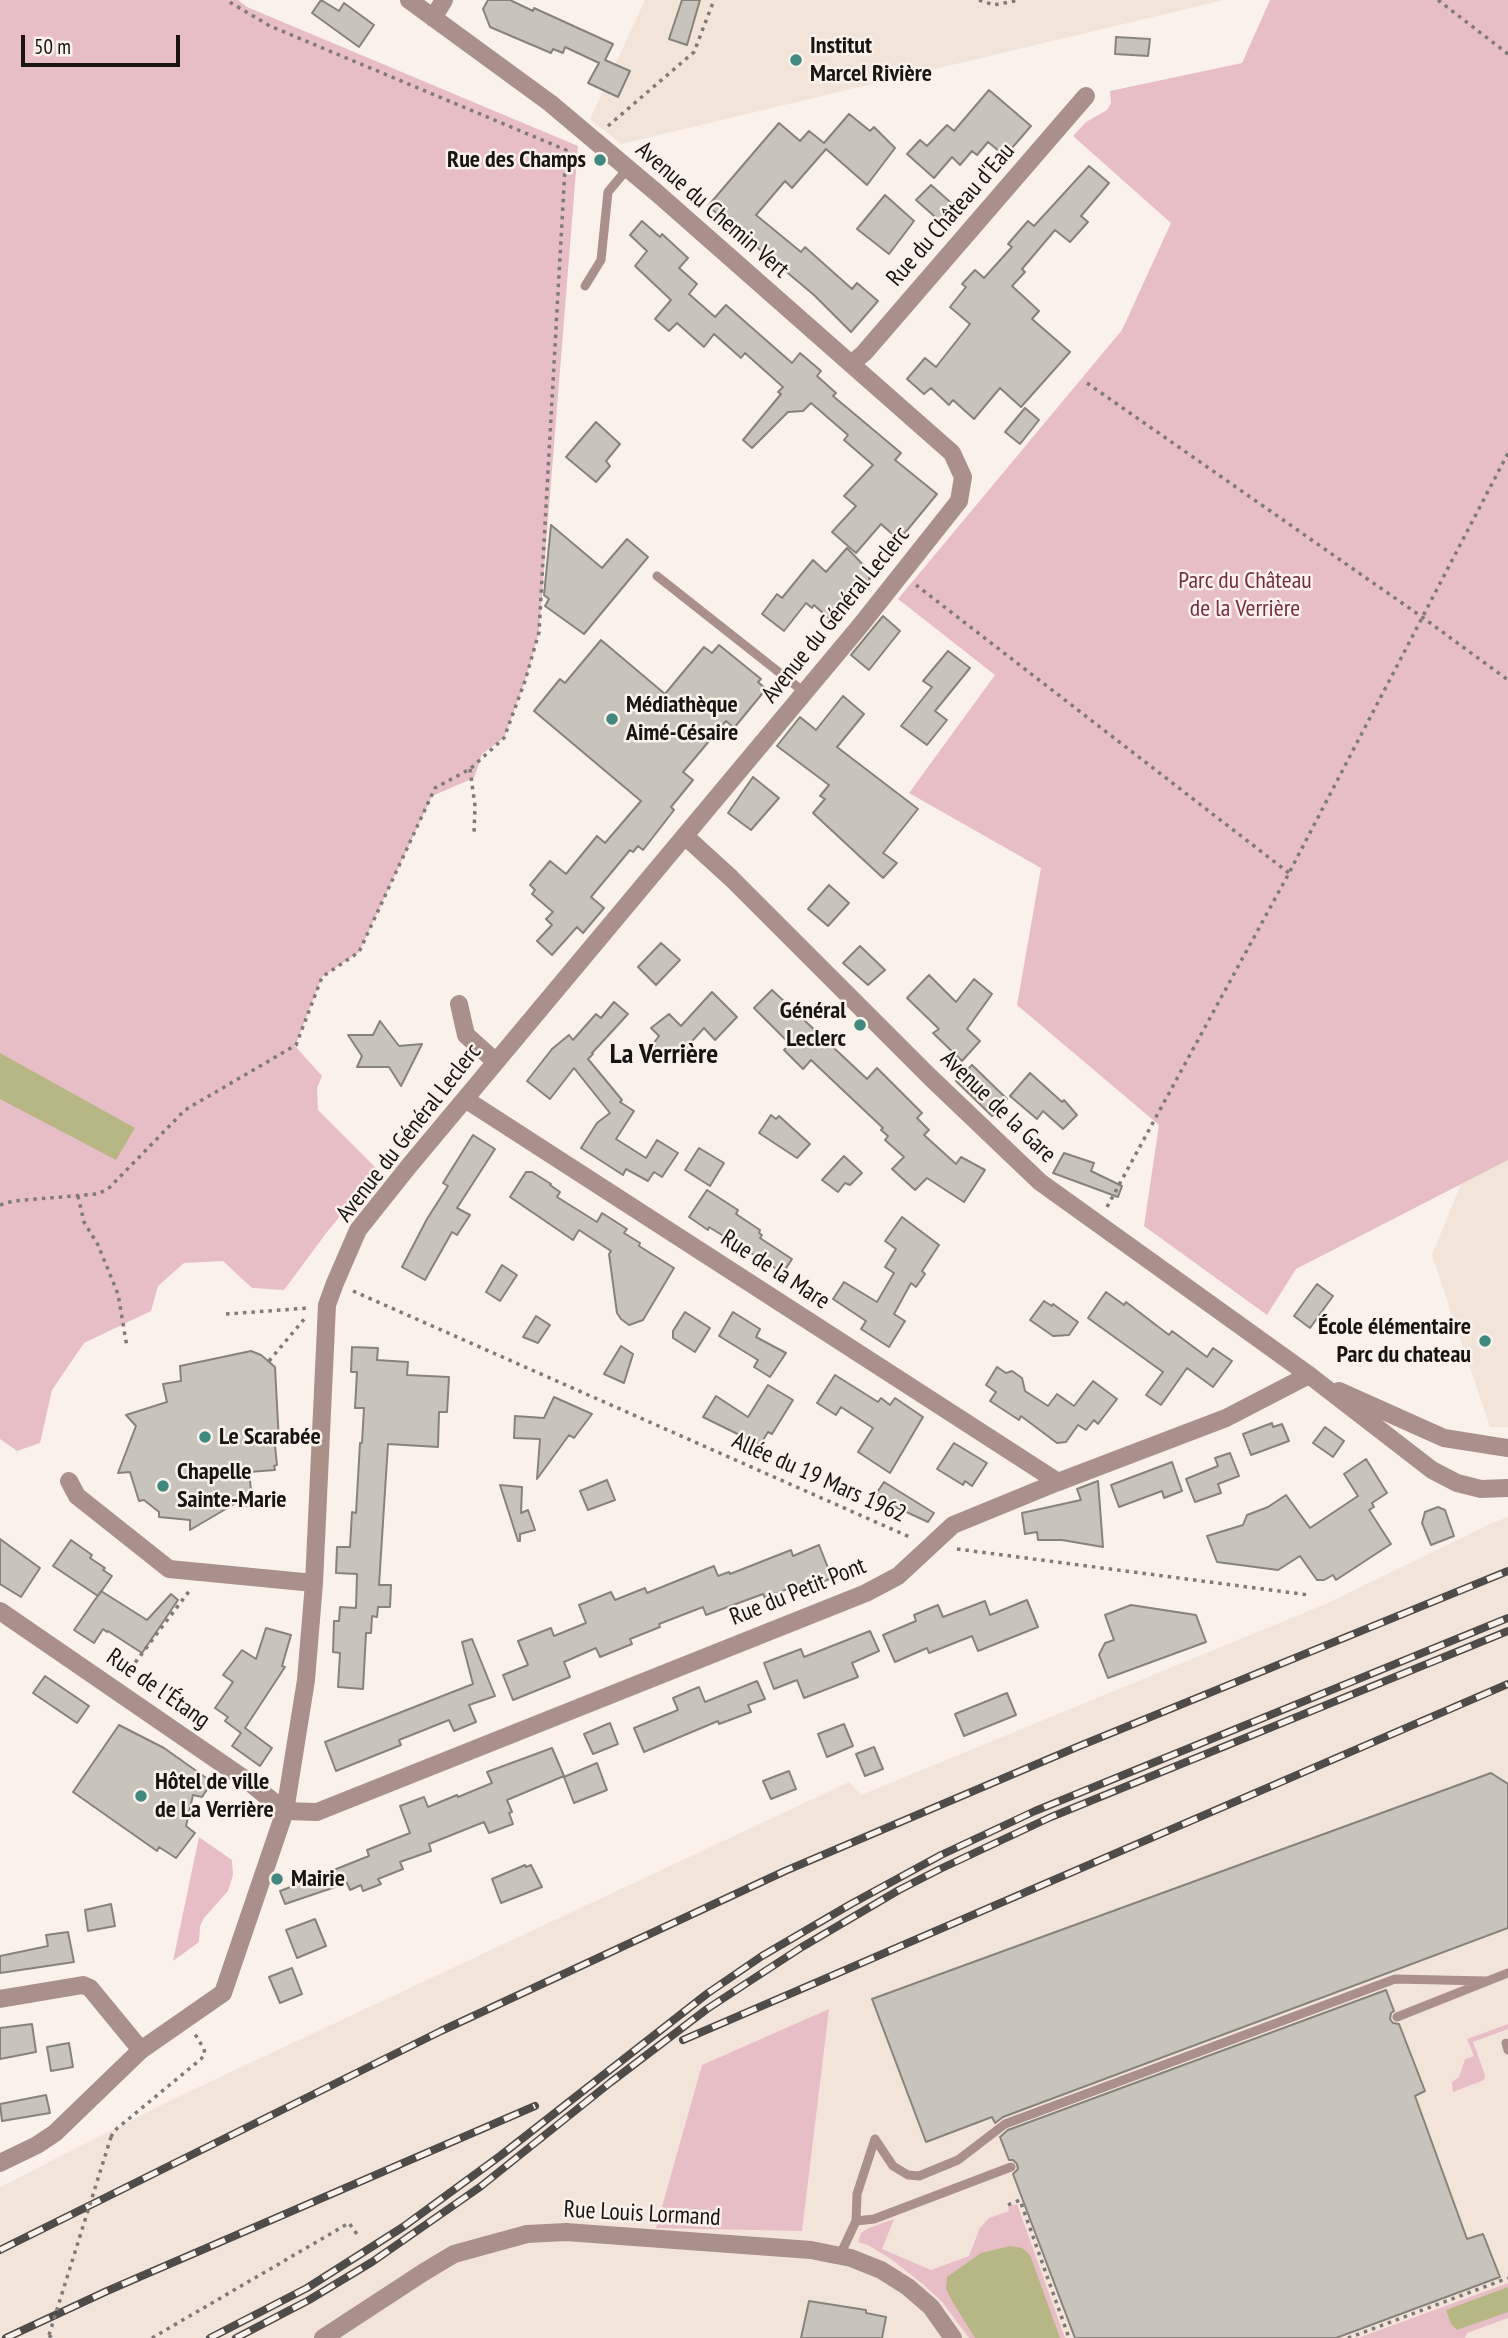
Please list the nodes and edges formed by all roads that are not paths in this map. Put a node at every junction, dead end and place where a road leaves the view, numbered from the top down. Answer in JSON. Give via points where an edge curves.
{"nodes":[{"id":1,"x":409,"y":0,"type":"edge"},
{"id":2,"x":444,"y":0,"type":"edge"},
{"id":3,"x":433,"y":18,"type":"junction"},
{"id":4,"x":1086,"y":96,"type":"dead end"},
{"id":5,"x":628,"y":168,"type":"junction"},
{"id":6,"x":585,"y":286,"type":"dead end"},
{"id":7,"x":851,"y":364,"type":"junction"},
{"id":8,"x":964,"y":477,"type":"joint"},
{"id":9,"x":657,"y":576,"type":"dead end"},
{"id":10,"x":804,"y":692,"type":"junction"},
{"id":11,"x":686,"y":837,"type":"junction"},
{"id":12,"x":459,"y":1004,"type":"dead end"},
{"id":13,"x":496,"y":1062,"type":"junction"},
{"id":14,"x":465,"y":1099,"type":"junction"},
{"id":15,"x":1308,"y":1375,"type":"junction"},
{"id":16,"x":1508,"y":1448,"type":"edge"},
{"id":17,"x":69,"y":1480,"type":"dead end"},
{"id":18,"x":1058,"y":1482,"type":"junction"},
{"id":19,"x":1508,"y":1488,"type":"edge"},
{"id":20,"x":314,"y":1583,"type":"junction"},
{"id":21,"x":0,"y":1611,"type":"edge"},
{"id":22,"x":285,"y":1811,"type":"junction"},
{"id":23,"x":1508,"y":1973,"type":"edge"},
{"id":24,"x":1486,"y":1981,"type":"junction"},
{"id":25,"x":0,"y":1999,"type":"edge"},
{"id":26,"x":1397,"y":2017,"type":"dead end"},
{"id":27,"x":141,"y":2050,"type":"junction"},
{"id":28,"x":0,"y":2163,"type":"edge"},
{"id":29,"x":1011,"y":2167,"type":"dead end"},
{"id":30,"x":856,"y":2221,"type":"junction"},
{"id":31,"x":840,"y":2255,"type":"junction"},
{"id":32,"x":323,"y":2338,"type":"edge"},
{"id":33,"x":953,"y":2338,"type":"edge"}],
"edges":[{"from":1,"to":3,"type":"street","name":"Avenue du Chemin Vert"},
{"from":2,"to":3,"type":"street"},
{"from":3,"to":5,"type":"street","name":"Avenue du Chemin Vert","via":[[550,103]]},
{"from":4,"to":7,"type":"street","name":"Rue du Château d'Eau"},
{"from":5,"to":6,"type":"lane","via":[[608,192],[601,260]]},
{"from":5,"to":7,"type":"street","name":"Avenue du Chemin Vert"},
{"from":7,"to":8,"type":"street","name":"Avenue du Chemin Vert","via":[[952,453]]},
{"from":8,"to":10,"type":"street","name":"Avenue du Général Leclerc","via":[[959,501]]},
{"from":9,"to":10,"type":"lane"},
{"from":10,"to":11,"type":"street","name":"Avenue du Général Leclerc"},
{"from":11,"to":13,"type":"street","name":"Avenue du Général Leclerc"},
{"from":11,"to":15,"type":"street","name":"Avenue de la Gare","via":[[1040,1182]]},
{"from":12,"to":13,"type":"street","via":[[466,1035]]},
{"from":13,"to":14,"type":"street","name":"Avenue du Général Leclerc"},
{"from":14,"to":18,"type":"street","name":"Rue de la Mare"},
{"from":14,"to":20,"type":"street","name":"Avenue du Général Leclerc","via":[[358,1230],[327,1305]]},
{"from":15,"to":16,"type":"street","name":"Avenue de la Gare","via":[[1444,1438]]},
{"from":15,"to":18,"type":"street","name":"Rue du Petit Pont","via":[[1226,1419]]},
{"from":15,"to":19,"type":"street","name":"Avenue de la Gare","via":[[1432,1470],[1481,1489]]},
{"from":17,"to":20,"type":"street","via":[[77,1496],[169,1569]]},
{"from":18,"to":22,"type":"street","name":"Rue du Petit Pont","via":[[953,1525],[898,1576],[866,1593],[317,1812]]},
{"from":20,"to":22,"type":"street","name":"Avenue du Général Leclerc","via":[[306,1680]]},
{"from":21,"to":22,"type":"street","name":"Rue de l'Étang"},
{"from":22,"to":27,"type":"street","name":"Avenue du Général Leclerc","via":[[223,1993]]},
{"from":23,"to":24,"type":"lane"},
{"from":24,"to":26,"type":"lane"},
{"from":24,"to":30,"type":"lane","via":[[1395,1979],[1005,2124],[958,2160],[919,2176],[893,2166],[875,2139],[857,2194]]},
{"from":25,"to":27,"type":"street","via":[[83,1985]]},
{"from":27,"to":28,"type":"street","name":"Avenue du Général Leclerc","via":[[55,2133]]},
{"from":29,"to":30,"type":"lane","via":[[874,2219]]},
{"from":30,"to":31,"type":"lane"},
{"from":31,"to":32,"type":"street","name":"Rue Louis Lormand","via":[[566,2232],[527,2234],[454,2254]]},
{"from":31,"to":33,"type":"street","name":"Rue Louis Lormand","via":[[881,2270],[908,2287]]}]}
